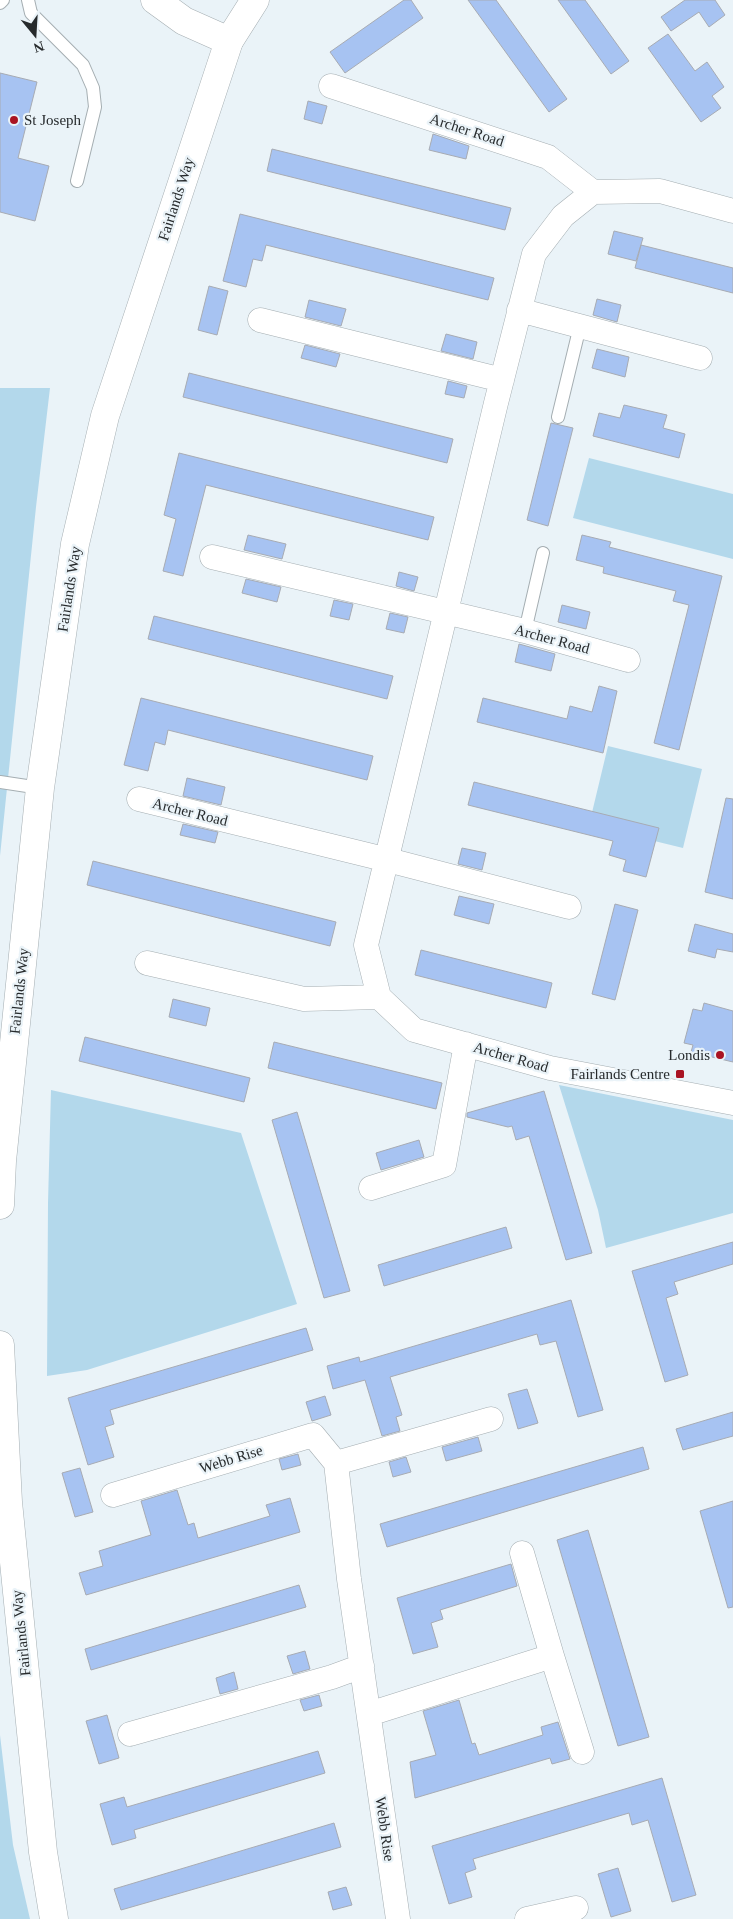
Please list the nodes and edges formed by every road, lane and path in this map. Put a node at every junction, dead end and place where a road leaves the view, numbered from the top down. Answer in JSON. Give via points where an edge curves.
{"nodes":[{"id":1,"x":3,"y":0,"type":"edge"},
{"id":2,"x":28,"y":0,"type":"edge"},
{"id":3,"x":155,"y":0,"type":"edge"},
{"id":4,"x":255,"y":0,"type":"edge"},
{"id":5,"x":0,"y":3,"type":"edge"},
{"id":6,"x":229,"y":41,"type":"junction"},
{"id":7,"x":331,"y":86,"type":"dead end"},
{"id":8,"x":77,"y":181,"type":"dead end"},
{"id":9,"x":594,"y":192,"type":"junction"},
{"id":10,"x":733,"y":211,"type":"edge"},
{"id":11,"x":519,"y":310,"type":"junction"},
{"id":12,"x":260,"y":320,"type":"dead end"},
{"id":13,"x":580,"y":326,"type":"junction"},
{"id":14,"x":700,"y":358,"type":"dead end"},
{"id":15,"x":502,"y":380,"type":"junction"},
{"id":16,"x":558,"y":417,"type":"dead end"},
{"id":17,"x":543,"y":553,"type":"dead end"},
{"id":18,"x":212,"y":557,"type":"dead end"},
{"id":19,"x":446,"y":613,"type":"junction"},
{"id":20,"x":525,"y":631,"type":"junction"},
{"id":21,"x":628,"y":660,"type":"dead end"},
{"id":22,"x":0,"y":782,"type":"edge"},
{"id":23,"x":40,"y":788,"type":"junction"},
{"id":24,"x":139,"y":799,"type":"dead end"},
{"id":25,"x":388,"y":860,"type":"junction"},
{"id":26,"x":569,"y":907,"type":"dead end"},
{"id":27,"x":146,"y":962,"type":"dead end"},
{"id":28,"x":379,"y":997,"type":"junction"},
{"id":29,"x":466,"y":1044,"type":"junction"},
{"id":30,"x":733,"y":1103,"type":"edge"},
{"id":31,"x":371,"y":1188,"type":"dead end"},
{"id":32,"x":0,"y":1205,"type":"edge"},
{"id":33,"x":0,"y":1345,"type":"edge"},
{"id":34,"x":491,"y":1419,"type":"dead end"},
{"id":35,"x":336,"y":1463,"type":"junction"},
{"id":36,"x":113,"y":1495,"type":"dead end"},
{"id":37,"x":522,"y":1554,"type":"dead end"},
{"id":38,"x":552,"y":1656,"type":"junction"},
{"id":39,"x":362,"y":1666,"type":"junction"},
{"id":40,"x":369,"y":1714,"type":"junction"},
{"id":41,"x":130,"y":1734,"type":"dead end"},
{"id":42,"x":582,"y":1752,"type":"dead end"},
{"id":43,"x":576,"y":1908,"type":"dead end"},
{"id":44,"x":392,"y":1917,"type":"edge"},
{"id":45,"x":54,"y":1919,"type":"edge"},
{"id":46,"x":527,"y":1919,"type":"edge"}],
"edges":[{"from":1,"to":5,"type":"lane"},
{"from":2,"to":8,"type":"lane","via":[[30,13],[83,65],[94,88],[95,107]]},
{"from":3,"to":6,"type":"main road","via":[[184,21]]},
{"from":4,"to":6,"type":"main road","name":"Fairlands Way"},
{"from":6,"to":23,"type":"main road","name":"Fairlands Way","via":[[105,416],[75,544]]},
{"from":7,"to":9,"type":"street","name":"Archer Road","via":[[548,157]]},
{"from":9,"to":10,"type":"street","via":[[660,191]]},
{"from":9,"to":11,"type":"street","via":[[564,216],[534,254]]},
{"from":11,"to":13,"type":"street"},
{"from":11,"to":15,"type":"street"},
{"from":12,"to":15,"type":"street"},
{"from":13,"to":14,"type":"street"},
{"from":13,"to":16,"type":"lane"},
{"from":15,"to":19,"type":"street"},
{"from":17,"to":20,"type":"lane"},
{"from":18,"to":19,"type":"street","name":"Archer Road"},
{"from":19,"to":20,"type":"street","name":"Archer Road"},
{"from":19,"to":25,"type":"street"},
{"from":20,"to":21,"type":"street","name":"Archer Road"},
{"from":22,"to":23,"type":"lane"},
{"from":23,"to":32,"type":"main road","name":"Fairlands Way"},
{"from":24,"to":25,"type":"street","name":"Archer Road"},
{"from":25,"to":26,"type":"street","name":"Archer Road"},
{"from":25,"to":28,"type":"street","via":[[366,945]]},
{"from":27,"to":28,"type":"street","via":[[304,999]]},
{"from":28,"to":29,"type":"street","name":"Archer Road","via":[[414,1030]]},
{"from":29,"to":30,"type":"street","name":"Archer Road","via":[[550,1068]]},
{"from":29,"to":31,"type":"street","name":"Archer Road","via":[[444,1165]]},
{"from":33,"to":45,"type":"main road","name":"Fairlands Way","via":[[8,1502],[43,1852]]},
{"from":34,"to":35,"type":"street"},
{"from":35,"to":36,"type":"street","name":"Webb Rise","via":[[313,1435]]},
{"from":35,"to":39,"type":"street","name":"Webb Rise"},
{"from":37,"to":38,"type":"street"},
{"from":38,"to":40,"type":"street"},
{"from":38,"to":42,"type":"street"},
{"from":39,"to":40,"type":"street","name":"Webb Rise"},
{"from":39,"to":41,"type":"street"},
{"from":40,"to":44,"type":"street","name":"Webb Rise"},
{"from":43,"to":46,"type":"street"}]}
